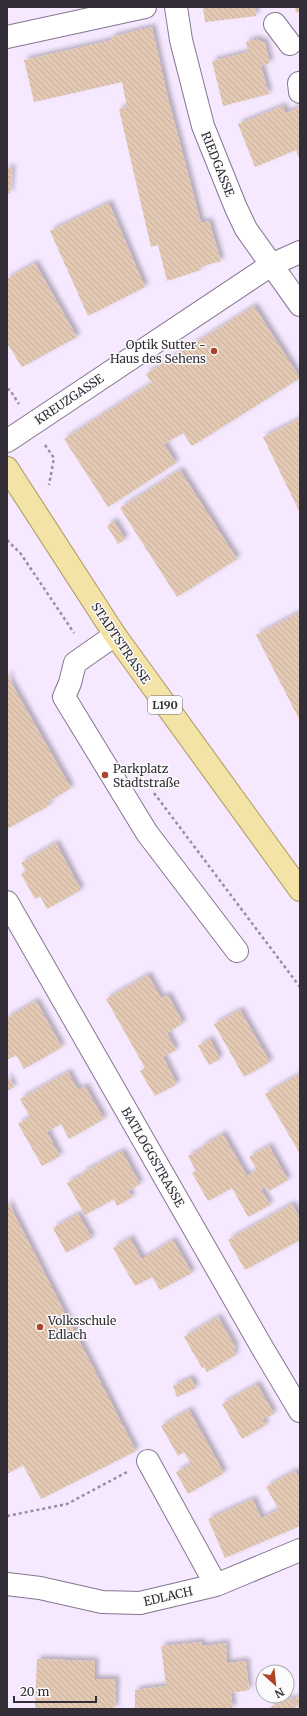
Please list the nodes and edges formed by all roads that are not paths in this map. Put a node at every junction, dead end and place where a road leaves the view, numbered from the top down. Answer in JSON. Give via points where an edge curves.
{"nodes":[{"id":1,"x":145,"y":7,"type":"edge"},
{"id":2,"x":176,"y":7,"type":"edge"},
{"id":3,"x":275,"y":24,"type":"dead end"},
{"id":4,"x":7,"y":37,"type":"edge"},
{"id":5,"x":290,"y":44,"type":"dead end"},
{"id":6,"x":300,"y":252,"type":"edge"},
{"id":7,"x":271,"y":265,"type":"junction"},
{"id":8,"x":300,"y":305,"type":"edge"},
{"id":9,"x":7,"y":441,"type":"edge"},
{"id":10,"x":7,"y":468,"type":"edge"},
{"id":11,"x":114,"y":635,"type":"junction"},
{"id":12,"x":300,"y":890,"type":"edge"},
{"id":13,"x":7,"y":902,"type":"edge"},
{"id":14,"x":238,"y":951,"type":"dead end"},
{"id":15,"x":300,"y":1411,"type":"edge"},
{"id":16,"x":148,"y":1460,"type":"road end"},
{"id":17,"x":300,"y":1550,"type":"edge"},
{"id":18,"x":7,"y":1584,"type":"edge"},
{"id":19,"x":216,"y":1585,"type":"junction"}],
"edges":[{"from":1,"to":4,"type":"street"},
{"from":2,"to":7,"type":"street","name":"RIEDGASSE","via":[[181,40],[203,126],[239,215]]},
{"from":3,"to":5,"type":"street"},
{"from":6,"to":7,"type":"street","name":"KREUZGASSE"},
{"from":7,"to":8,"type":"street","name":"RIEDGASSE"},
{"from":7,"to":9,"type":"street","name":"KREUZGASSE"},
{"from":10,"to":11,"type":"main road","name":"STADTSTRASSE","number":"L190"},
{"from":11,"to":12,"type":"main road","name":"STADTSTRASSE","number":"L190"},
{"from":11,"to":14,"type":"street","via":[[75,663],[64,697],[146,833]]},
{"from":13,"to":15,"type":"street","name":"BATLOGGSTRASSE"},
{"from":16,"to":19,"type":"street"},
{"from":17,"to":19,"type":"street","name":"EDLACH"},
{"from":18,"to":19,"type":"street","name":"EDLACH","via":[[40,1588],[102,1602],[140,1603]]}]}
